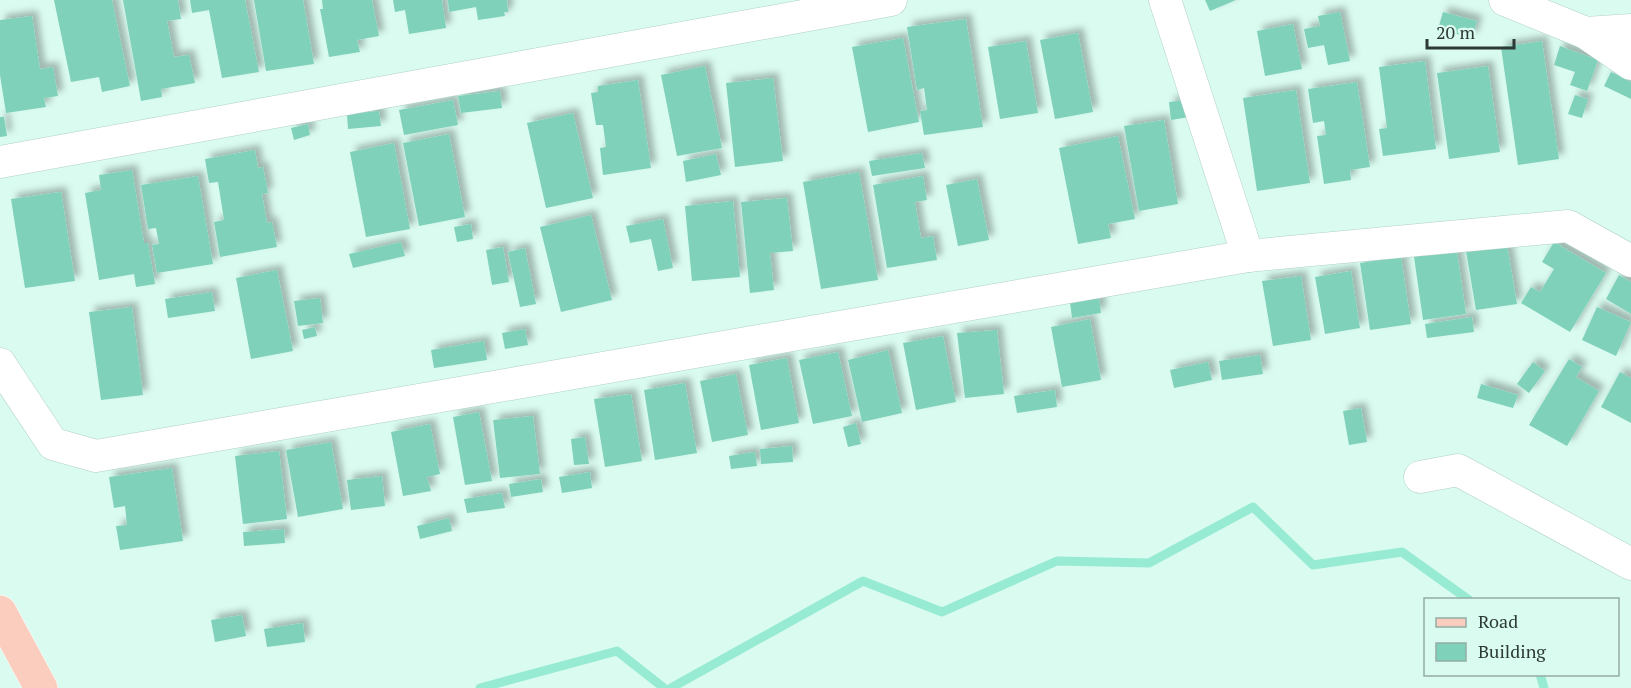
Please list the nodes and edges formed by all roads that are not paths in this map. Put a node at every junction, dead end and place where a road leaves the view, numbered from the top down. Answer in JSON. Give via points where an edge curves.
{"nodes":[{"id":1,"x":891,"y":0,"type":"edge"},
{"id":2,"x":1165,"y":0,"type":"edge"},
{"id":3,"x":1505,"y":0,"type":"edge"},
{"id":4,"x":1631,"y":30,"type":"edge"},
{"id":5,"x":1586,"y":33,"type":"junction"},
{"id":6,"x":1631,"y":64,"type":"edge"},
{"id":7,"x":0,"y":162,"type":"edge"},
{"id":8,"x":1248,"y":256,"type":"junction"},
{"id":9,"x":1631,"y":261,"type":"edge"},
{"id":10,"x":0,"y":364,"type":"edge"},
{"id":11,"x":1420,"y":477,"type":"dead end"},
{"id":12,"x":1631,"y":564,"type":"edge"},
{"id":13,"x":0,"y":612,"type":"edge"},
{"id":14,"x":41,"y":688,"type":"edge"}],
"edges":[{"from":1,"to":7,"type":"street"},
{"from":2,"to":8,"type":"street"},
{"from":3,"to":5,"type":"street"},
{"from":4,"to":5,"type":"street"},
{"from":5,"to":6,"type":"street"},
{"from":8,"to":9,"type":"street","via":[[1568,226]]},
{"from":8,"to":10,"type":"street","via":[[96,456],[53,444]]},
{"from":11,"to":12,"type":"street","via":[[1458,470]]},
{"from":13,"to":14,"type":"main road"}]}
